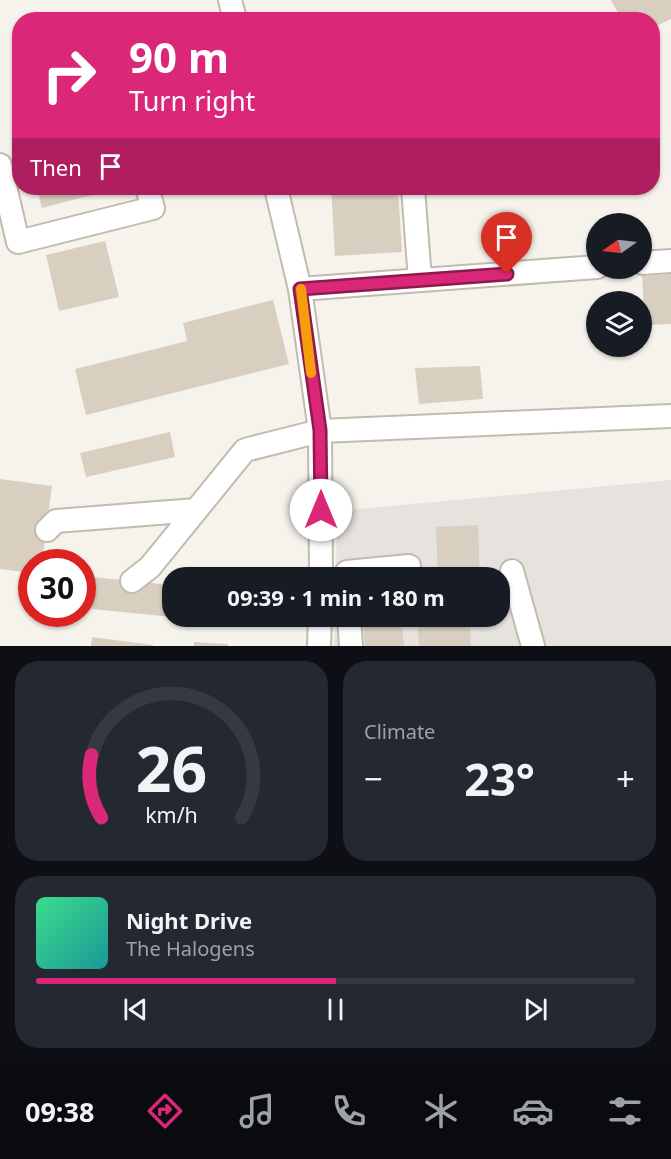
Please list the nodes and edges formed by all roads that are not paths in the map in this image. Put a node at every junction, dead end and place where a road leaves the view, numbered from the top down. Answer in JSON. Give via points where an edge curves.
{"nodes":[{"id":1,"x":0,"y":165,"type":"edge"},
{"id":2,"x":149,"y":195,"type":"edge"},
{"id":3,"x":278,"y":195,"type":"edge"},
{"id":4,"x":414,"y":195,"type":"edge"},
{"id":5,"x":671,"y":261,"type":"edge"},
{"id":6,"x":652,"y":262,"type":"edge"},
{"id":7,"x":586,"y":268,"type":"edge"},
{"id":8,"x":420,"y":280,"type":"junction"},
{"id":9,"x":300,"y":289,"type":"junction"},
{"id":10,"x":671,"y":416,"type":"edge"},
{"id":11,"x":320,"y":430,"type":"junction"},
{"id":12,"x":196,"y":510,"type":"junction"},
{"id":13,"x":46,"y":530,"type":"dead end"},
{"id":14,"x":409,"y":566,"type":"dead end"},
{"id":15,"x":321,"y":567,"type":"edge"},
{"id":16,"x":399,"y":567,"type":"edge"},
{"id":17,"x":513,"y":571,"type":"dead end"},
{"id":18,"x":132,"y":581,"type":"dead end"},
{"id":19,"x":320,"y":627,"type":"edge"},
{"id":20,"x":350,"y":627,"type":"edge"},
{"id":21,"x":320,"y":646,"type":"edge"},
{"id":22,"x":351,"y":646,"type":"edge"},
{"id":23,"x":533,"y":646,"type":"edge"}],
"edges":[{"from":1,"to":2,"type":"street","via":[[18,242],[153,208]]},
{"from":3,"to":9,"type":"street"},
{"from":4,"to":8,"type":"street"},
{"from":5,"to":6,"type":"street"},
{"from":7,"to":8,"type":"street"},
{"from":8,"to":9,"type":"street"},
{"from":9,"to":11,"type":"street"},
{"from":10,"to":11,"type":"street"},
{"from":11,"to":12,"type":"street","via":[[244,450]]},
{"from":11,"to":15,"type":"street"},
{"from":12,"to":13,"type":"street","via":[[56,521]]},
{"from":12,"to":18,"type":"street","via":[[150,567]]},
{"from":14,"to":16,"type":"street"},
{"from":17,"to":23,"type":"street"},
{"from":19,"to":21,"type":"street"},
{"from":20,"to":22,"type":"street"}]}
